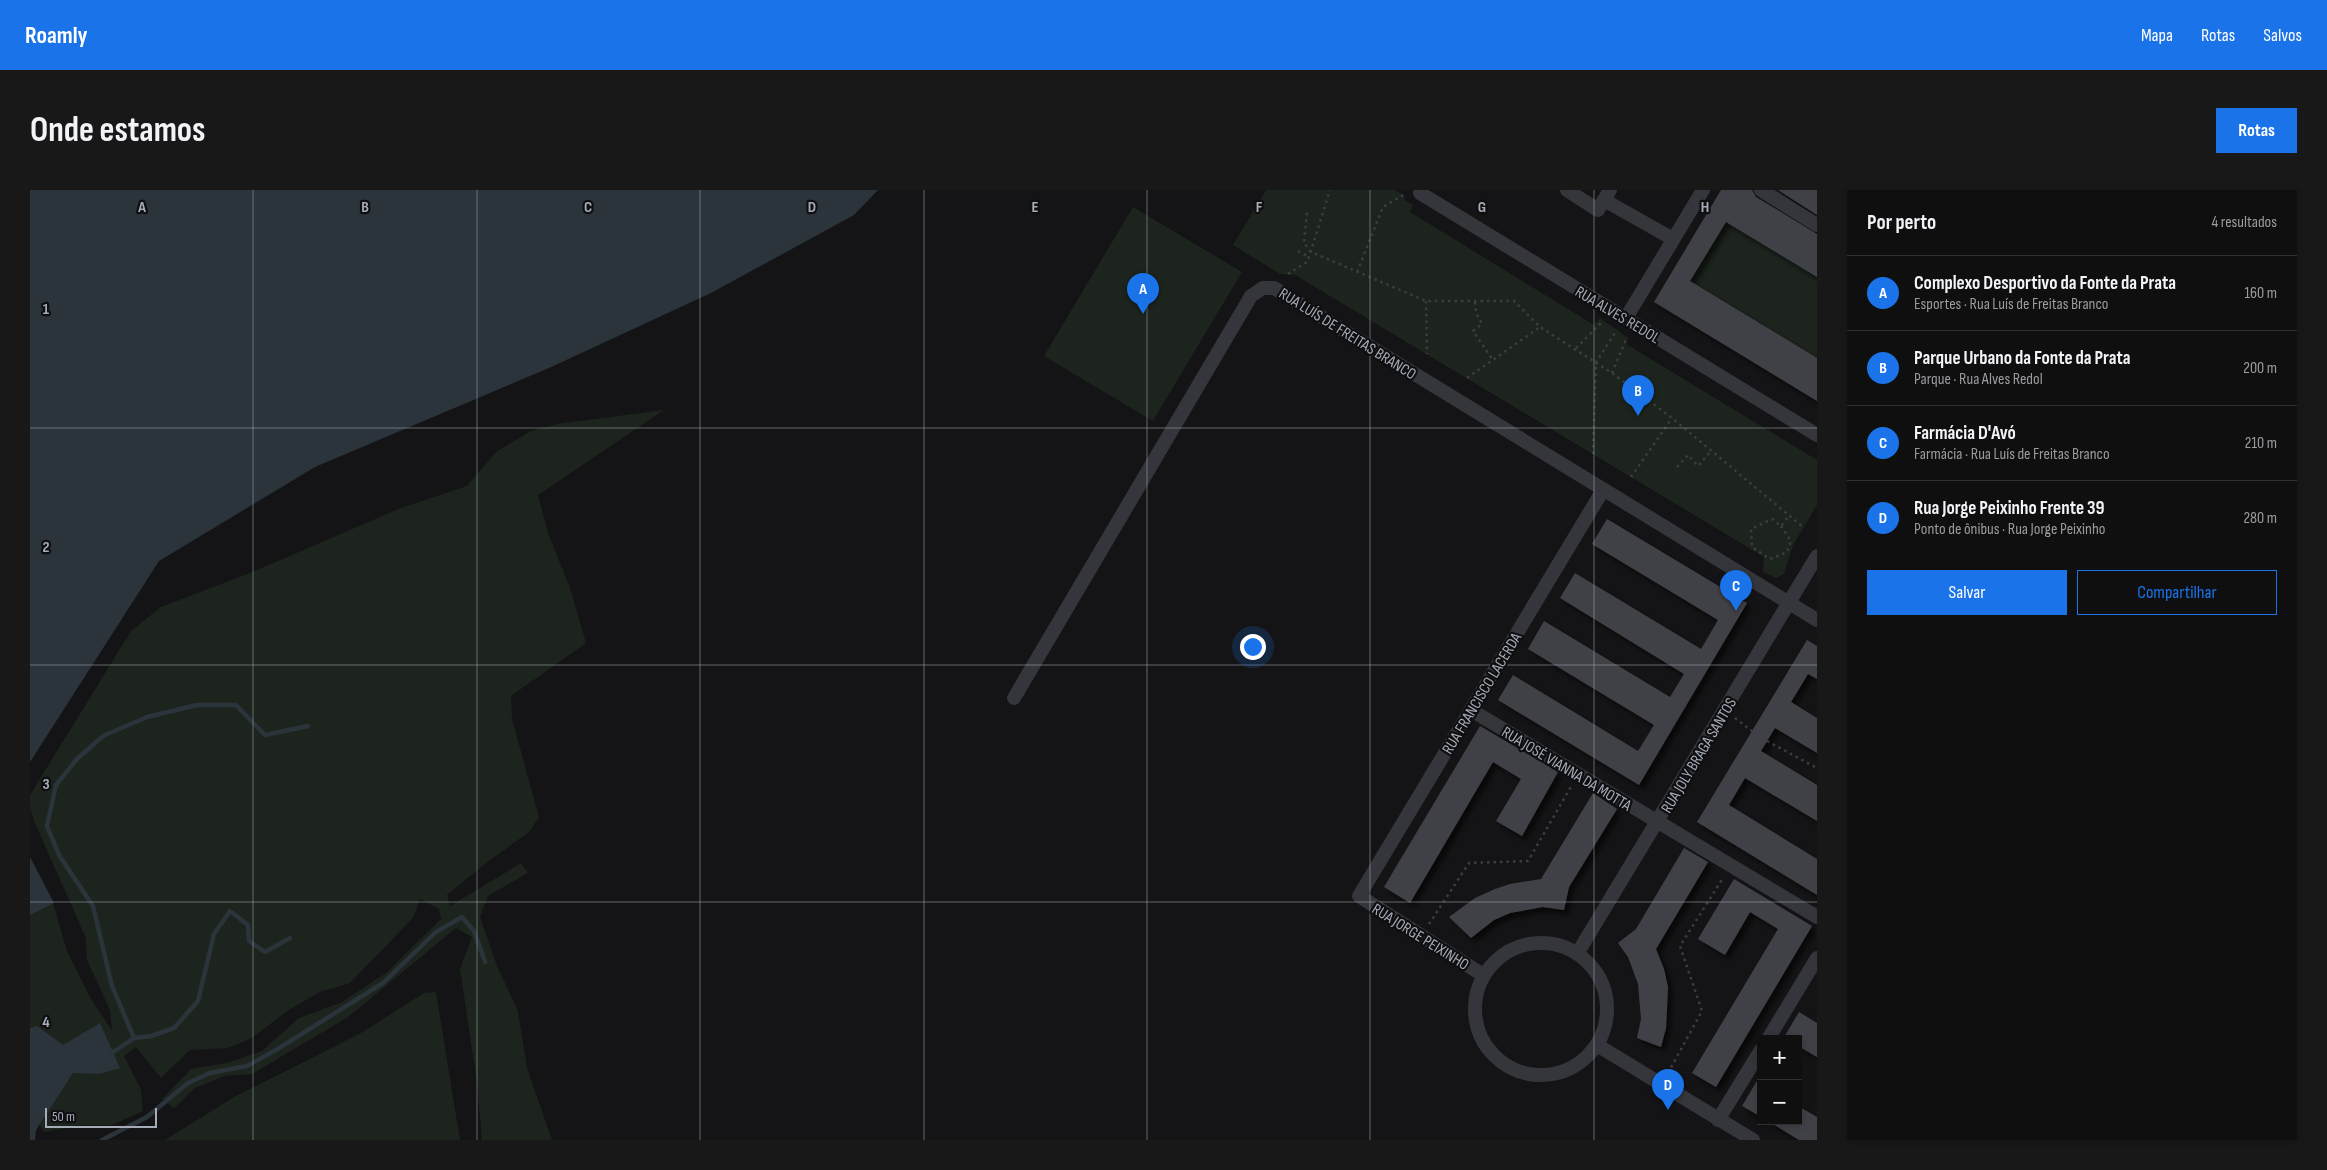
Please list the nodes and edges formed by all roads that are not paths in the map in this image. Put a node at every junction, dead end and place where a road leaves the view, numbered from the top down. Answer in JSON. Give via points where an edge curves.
{"nodes":[{"id":1,"x":1567,"y":190,"type":"edge"},
{"id":2,"x":1703,"y":190,"type":"edge"},
{"id":3,"x":1761,"y":190,"type":"edge"},
{"id":4,"x":1421,"y":191,"type":"edge"},
{"id":5,"x":1607,"y":195,"type":"edge"},
{"id":6,"x":1817,"y":225,"type":"edge"},
{"id":7,"x":1674,"y":238,"type":"junction"},
{"id":8,"x":1626,"y":318,"type":"junction"},
{"id":9,"x":1817,"y":434,"type":"edge"},
{"id":10,"x":1602,"y":490,"type":"junction"},
{"id":11,"x":1817,"y":556,"type":"edge"},
{"id":12,"x":1789,"y":603,"type":"junction"},
{"id":13,"x":1817,"y":620,"type":"edge"},
{"id":14,"x":1014,"y":698,"type":"dead end"},
{"id":15,"x":1471,"y":710,"type":"junction"},
{"id":16,"x":1657,"y":823,"type":"junction"},
{"id":17,"x":1360,"y":896,"type":"joint"},
{"id":18,"x":1817,"y":917,"type":"edge"},
{"id":19,"x":1577,"y":954,"type":"junction"},
{"id":20,"x":1817,"y":958,"type":"edge"},
{"id":21,"x":1484,"y":975,"type":"junction"},
{"id":22,"x":1770,"y":1035,"type":"edge"},
{"id":23,"x":1596,"y":1045,"type":"junction"},
{"id":24,"x":1757,"y":1057,"type":"edge"},
{"id":25,"x":1718,"y":1120,"type":"junction"},
{"id":26,"x":1752,"y":1140,"type":"edge"}],
"edges":[{"from":1,"to":5,"type":"street","via":[[1598,210]]},
{"from":2,"to":7,"type":"street"},
{"from":3,"to":6,"type":"street"},
{"from":4,"to":8,"type":"street","name":"RUA ALVES REDOL"},
{"from":5,"to":7,"type":"street"},
{"from":7,"to":8,"type":"street"},
{"from":8,"to":9,"type":"street","name":"RUA ALVES REDOL"},
{"from":10,"to":12,"type":"street","name":"RUA LUÍS DE FREITAS BRANCO"},
{"from":10,"to":14,"type":"street","name":"RUA LUÍS DE FREITAS BRANCO","via":[[1274,288],[1264,288],[1251,296]]},
{"from":10,"to":15,"type":"street","name":"RUA FRANCISCO LACERDA"},
{"from":11,"to":12,"type":"street","name":"RUA JOLY BRAGA SANTOS"},
{"from":12,"to":13,"type":"street","name":"RUA LUÍS DE FREITAS BRANCO"},
{"from":12,"to":16,"type":"street","name":"RUA JOLY BRAGA SANTOS"},
{"from":15,"to":16,"type":"street","name":"RUA JOSÉ VIANNA DA MOTTA"},
{"from":15,"to":17,"type":"street","name":"RUA FRANCISCO LACERDA"},
{"from":16,"to":18,"type":"street","name":"RUA JOSÉ VIANNA DA MOTTA"},
{"from":16,"to":19,"type":"street","name":"RUA JOLY BRAGA SANTOS"},
{"from":17,"to":21,"type":"street","name":"RUA JORGE PEIXINHO"},
{"from":19,"to":21,"type":"street","via":[[1558,945],[1536,943],[1516,948],[1497,959]]},
{"from":19,"to":23,"type":"street","via":[[1592,968],[1607,1006],[1605,1026]]},
{"from":20,"to":22,"type":"street"},
{"from":21,"to":23,"type":"street","via":[[1476,997],[1475,1020],[1483,1041],[1497,1059],[1516,1071],[1539,1076],[1561,1072],[1581,1062]]},
{"from":23,"to":25,"type":"street"},
{"from":24,"to":25,"type":"street"},
{"from":25,"to":26,"type":"street"}]}
